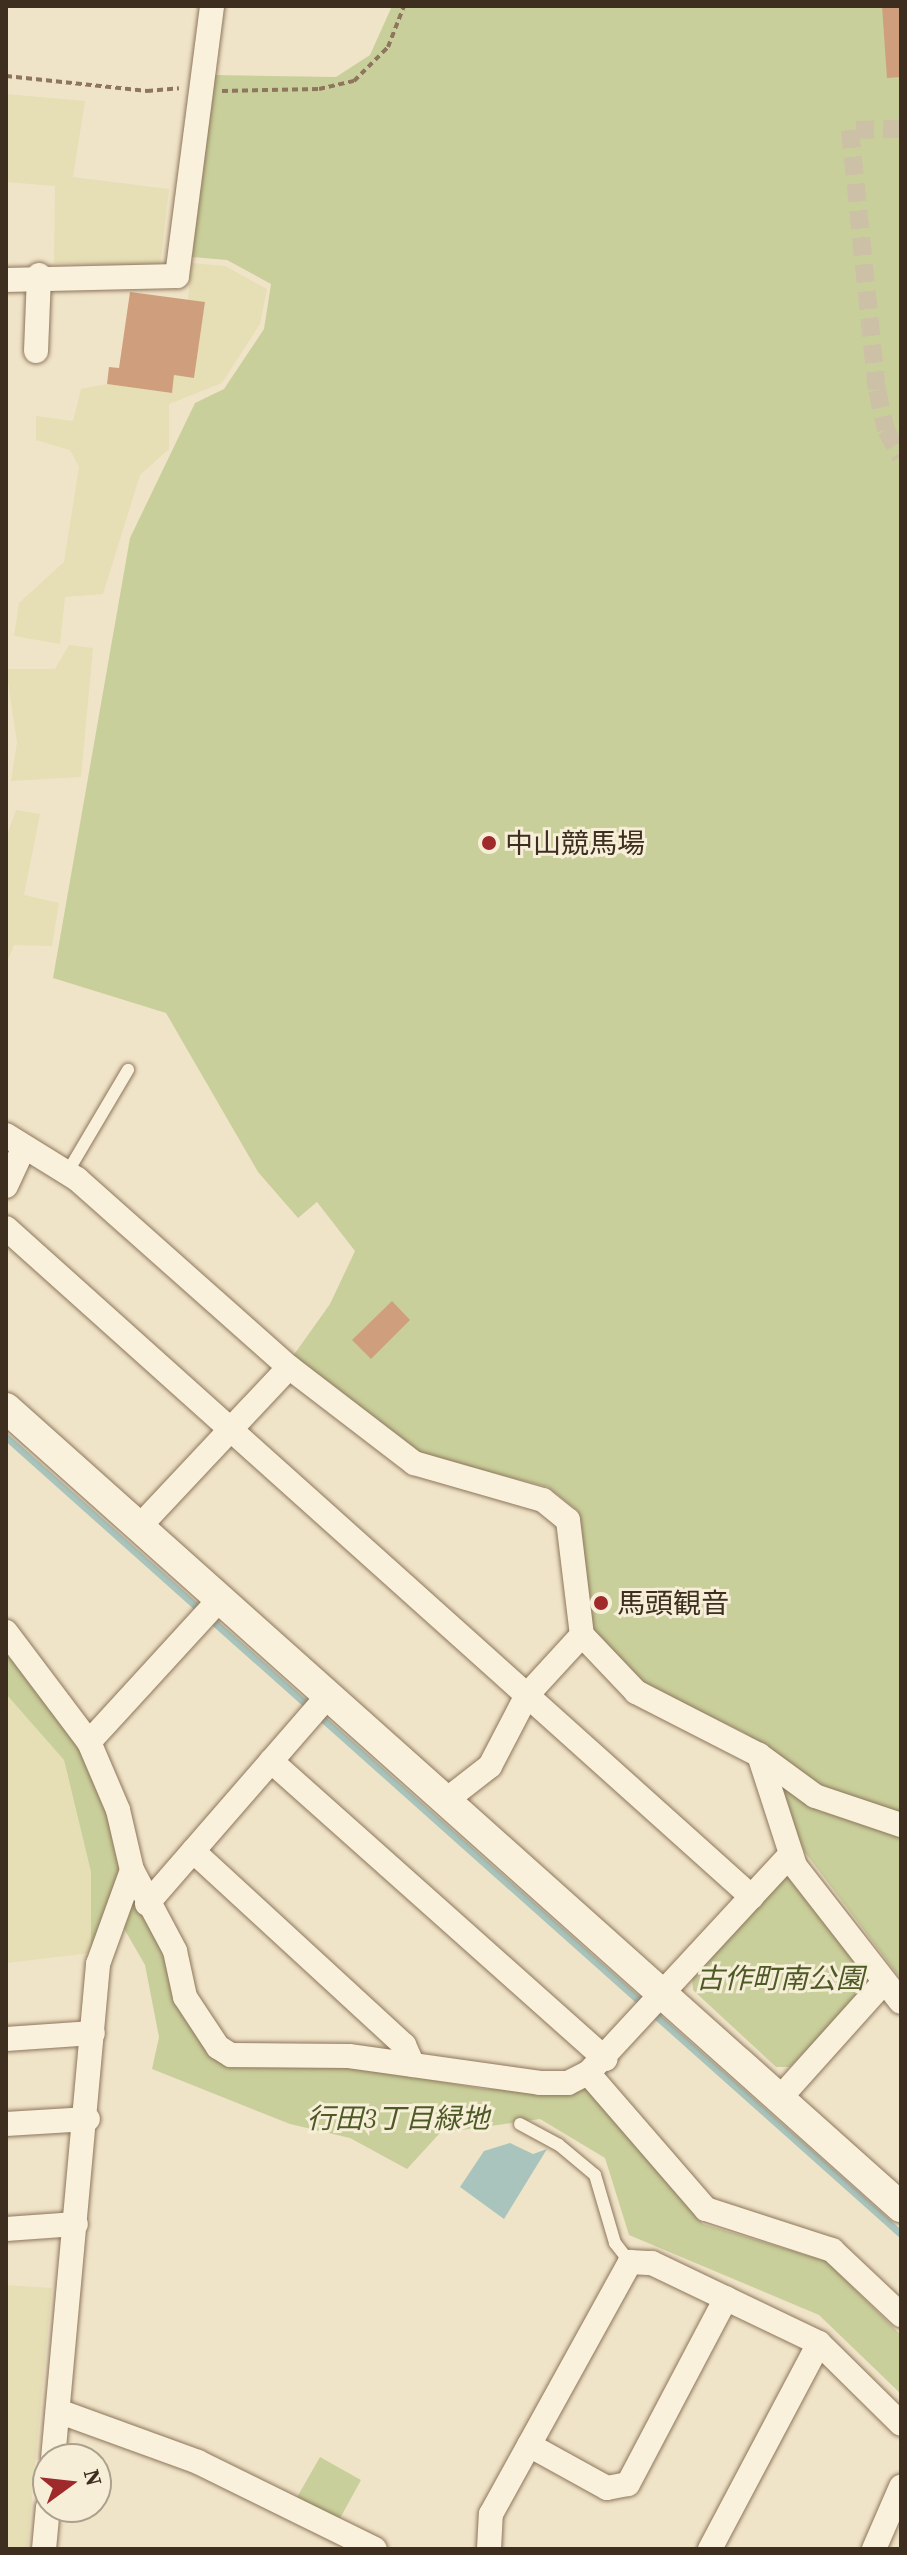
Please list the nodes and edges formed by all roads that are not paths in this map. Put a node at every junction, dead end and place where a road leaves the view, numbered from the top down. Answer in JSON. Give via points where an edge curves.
{"nodes":[{"id":1,"x":212,"y":6,"type":"edge"},
{"id":2,"x":39,"y":275,"type":"junction"},
{"id":3,"x":6,"y":280,"type":"edge"},
{"id":4,"x":36,"y":351,"type":"dead end"},
{"id":5,"x":128,"y":1070,"type":"dead end"},
{"id":6,"x":15,"y":1141,"type":"edge"},
{"id":7,"x":67,"y":1173,"type":"junction"},
{"id":8,"x":6,"y":1186,"type":"edge"},
{"id":9,"x":6,"y":1228,"type":"edge"},
{"id":10,"x":289,"y":1367,"type":"junction"},
{"id":11,"x":6,"y":1408,"type":"edge"},
{"id":12,"x":230,"y":1429,"type":"junction"},
{"id":13,"x":139,"y":1527,"type":"junction"},
{"id":14,"x":220,"y":1599,"type":"junction"},
{"id":15,"x":6,"y":1632,"type":"edge"},
{"id":16,"x":582,"y":1635,"type":"junction"},
{"id":17,"x":527,"y":1695,"type":"junction"},
{"id":18,"x":328,"y":1696,"type":"junction"},
{"id":19,"x":89,"y":1742,"type":"junction"},
{"id":20,"x":759,"y":1755,"type":"junction"},
{"id":21,"x":271,"y":1761,"type":"junction"},
{"id":22,"x":445,"y":1801,"type":"junction"},
{"id":23,"x":901,"y":1825,"type":"edge"},
{"id":24,"x":193,"y":1851,"type":"junction"},
{"id":25,"x":791,"y":1854,"type":"junction"},
{"id":26,"x":132,"y":1870,"type":"junction"},
{"id":27,"x":752,"y":1897,"type":"junction"},
{"id":28,"x":147,"y":1904,"type":"junction"},
{"id":29,"x":883,"y":1983,"type":"junction"},
{"id":30,"x":663,"y":1994,"type":"junction"},
{"id":31,"x":901,"y":2002,"type":"edge"},
{"id":32,"x":93,"y":2033,"type":"junction"},
{"id":33,"x":6,"y":2039,"type":"edge"},
{"id":34,"x":413,"y":2065,"type":"junction"},
{"id":35,"x":596,"y":2066,"type":"junction"},
{"id":36,"x":779,"y":2099,"type":"junction"},
{"id":37,"x":88,"y":2119,"type":"junction"},
{"id":38,"x":6,"y":2124,"type":"edge"},
{"id":39,"x":520,"y":2124,"type":"dead end"},
{"id":40,"x":901,"y":2207,"type":"edge"},
{"id":41,"x":76,"y":2224,"type":"junction"},
{"id":42,"x":6,"y":2229,"type":"edge"},
{"id":43,"x":630,"y":2262,"type":"junction"},
{"id":44,"x":726,"y":2298,"type":"junction"},
{"id":45,"x":901,"y":2315,"type":"edge"},
{"id":46,"x":819,"y":2343,"type":"junction"},
{"id":47,"x":58,"y":2411,"type":"junction"},
{"id":48,"x":901,"y":2424,"type":"edge"},
{"id":49,"x":55,"y":2443,"type":"edge"},
{"id":50,"x":529,"y":2445,"type":"junction"},
{"id":51,"x":901,"y":2487,"type":"edge"},
{"id":52,"x":46,"y":2523,"type":"edge"},
{"id":53,"x":44,"y":2549,"type":"edge"},
{"id":54,"x":375,"y":2549,"type":"edge"},
{"id":55,"x":489,"y":2549,"type":"edge"},
{"id":56,"x":710,"y":2549,"type":"edge"},
{"id":57,"x":874,"y":2549,"type":"edge"}],
"edges":[{"from":1,"to":2,"type":"street","via":[[177,276]]},
{"from":2,"to":3,"type":"street"},
{"from":2,"to":4,"type":"street"},
{"from":5,"to":7,"type":"lane"},
{"from":6,"to":7,"type":"street"},
{"from":6,"to":8,"type":"street"},
{"from":7,"to":10,"type":"street"},
{"from":9,"to":12,"type":"street"},
{"from":10,"to":12,"type":"street"},
{"from":10,"to":16,"type":"street","via":[[414,1463],[543,1500],[568,1520]]},
{"from":11,"to":13,"type":"street"},
{"from":12,"to":13,"type":"street"},
{"from":12,"to":17,"type":"street"},
{"from":13,"to":14,"type":"street"},
{"from":14,"to":18,"type":"street"},
{"from":14,"to":19,"type":"street"},
{"from":15,"to":19,"type":"street"},
{"from":16,"to":17,"type":"street"},
{"from":16,"to":20,"type":"street","via":[[636,1692]]},
{"from":17,"to":22,"type":"street","via":[[490,1766]]},
{"from":17,"to":27,"type":"street"},
{"from":18,"to":21,"type":"street"},
{"from":18,"to":22,"type":"street"},
{"from":19,"to":26,"type":"street","via":[[118,1810]]},
{"from":20,"to":23,"type":"street","via":[[815,1796]]},
{"from":20,"to":25,"type":"street"},
{"from":21,"to":24,"type":"street"},
{"from":21,"to":35,"type":"street"},
{"from":22,"to":30,"type":"street"},
{"from":24,"to":28,"type":"street"},
{"from":24,"to":34,"type":"street","via":[[404,2045]]},
{"from":25,"to":27,"type":"street"},
{"from":25,"to":29,"type":"street"},
{"from":26,"to":28,"type":"street"},
{"from":26,"to":32,"type":"street","via":[[98,1964]]},
{"from":27,"to":30,"type":"street"},
{"from":28,"to":34,"type":"street","via":[[175,1951],[185,1997],[218,2047],[231,2055],[349,2056]]},
{"from":29,"to":31,"type":"street"},
{"from":29,"to":36,"type":"street"},
{"from":30,"to":35,"type":"street"},
{"from":30,"to":36,"type":"street"},
{"from":32,"to":33,"type":"street"},
{"from":32,"to":37,"type":"street"},
{"from":34,"to":35,"type":"street","via":[[540,2083],[568,2083]]},
{"from":35,"to":45,"type":"street","via":[[706,2209],[832,2250]]},
{"from":36,"to":40,"type":"street"},
{"from":37,"to":38,"type":"street"},
{"from":37,"to":41,"type":"street"},
{"from":39,"to":43,"type":"lane","via":[[559,2145],[595,2175],[615,2243]]},
{"from":41,"to":42,"type":"street"},
{"from":41,"to":47,"type":"street"},
{"from":43,"to":44,"type":"street","via":[[652,2263]]},
{"from":43,"to":50,"type":"street"},
{"from":44,"to":46,"type":"street"},
{"from":44,"to":50,"type":"street","via":[[628,2484],[607,2488]]},
{"from":46,"to":48,"type":"street"},
{"from":46,"to":56,"type":"street"},
{"from":47,"to":49,"type":"street"},
{"from":47,"to":54,"type":"street","via":[[198,2462]]},
{"from":50,"to":55,"type":"street","via":[[491,2514]]},
{"from":51,"to":57,"type":"street"},
{"from":52,"to":53,"type":"street"}]}
